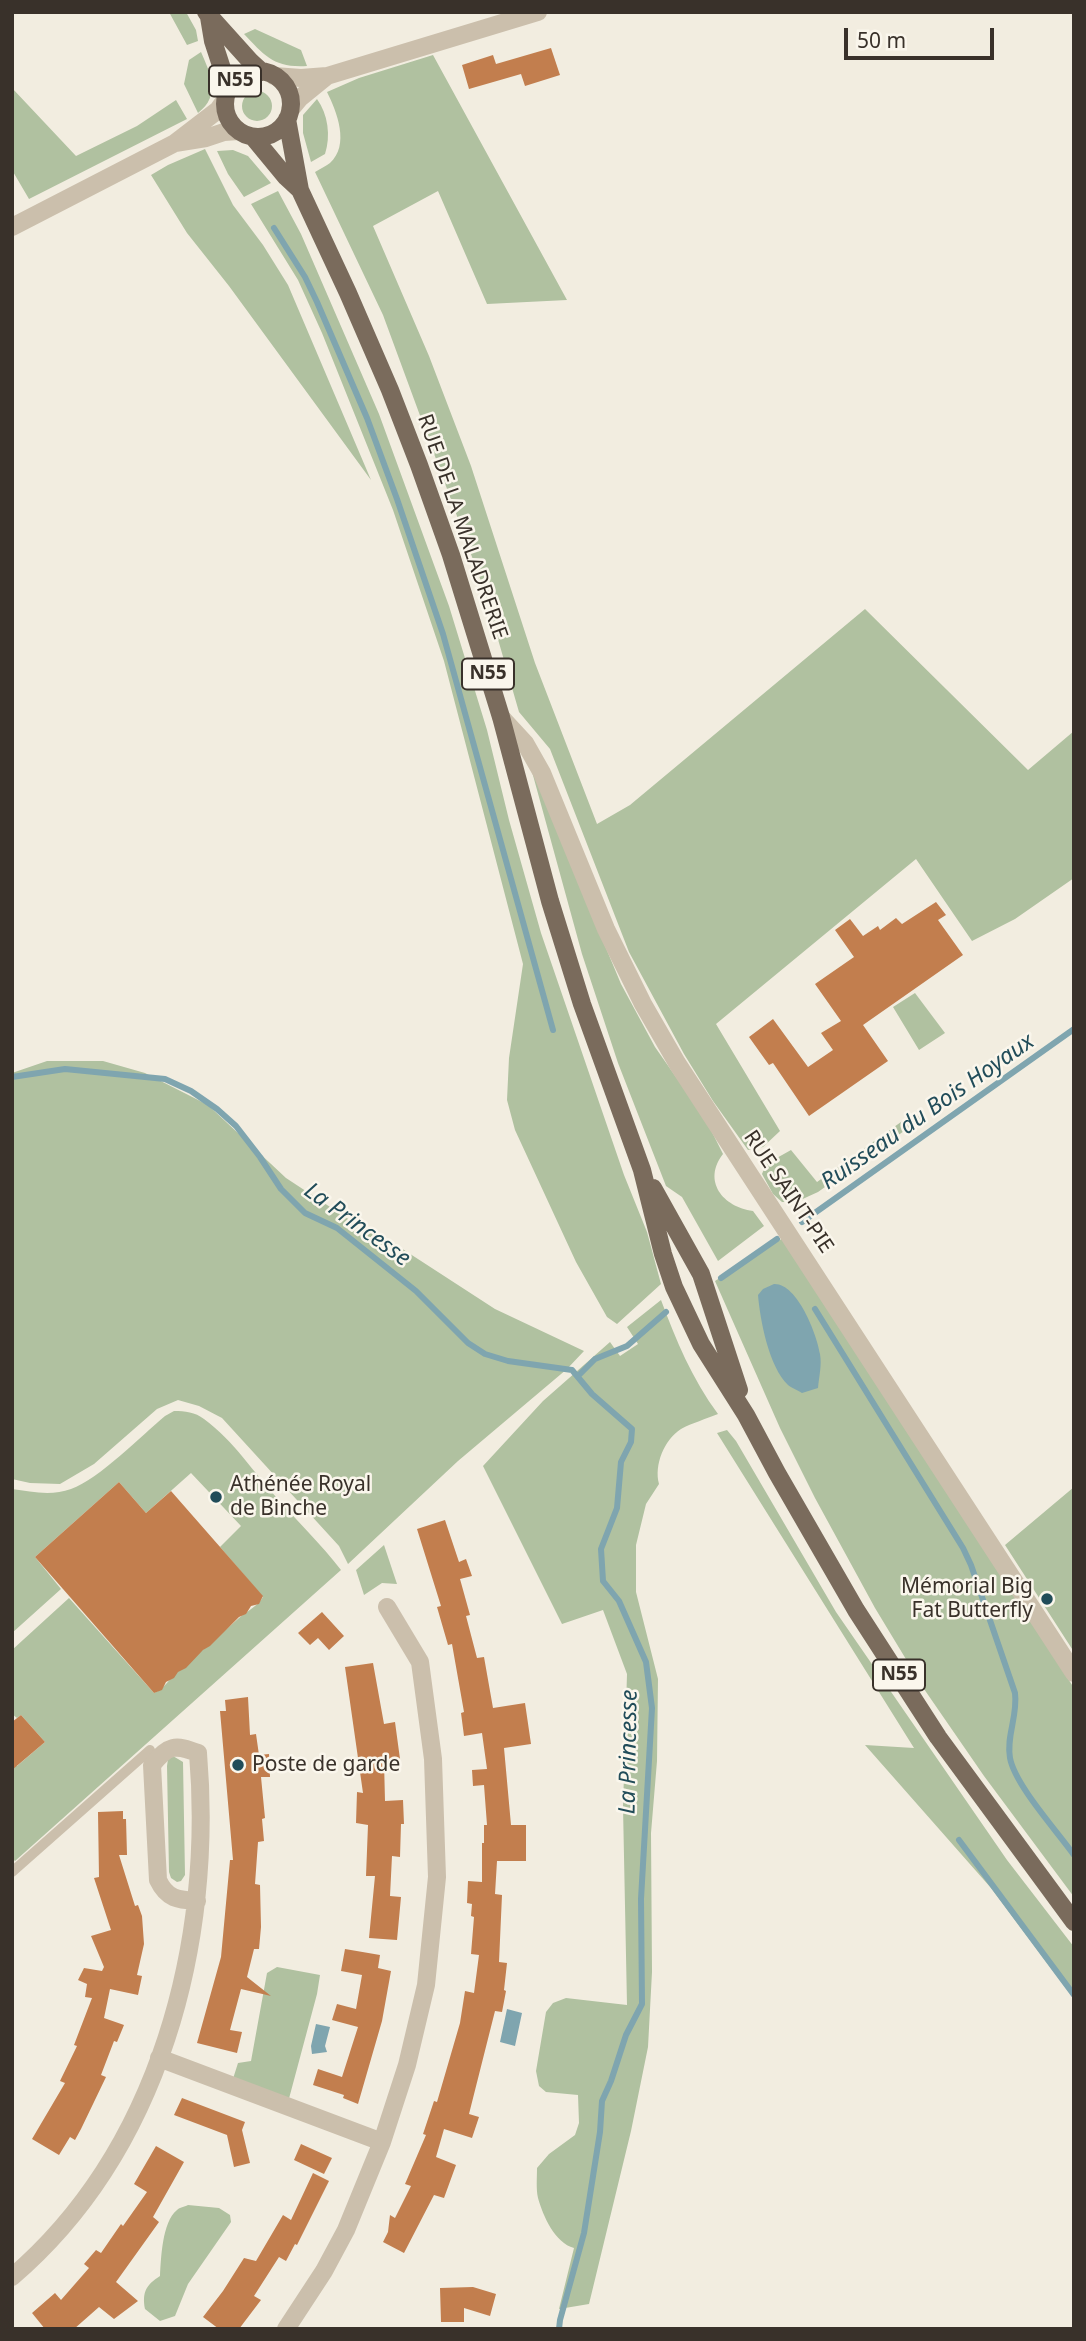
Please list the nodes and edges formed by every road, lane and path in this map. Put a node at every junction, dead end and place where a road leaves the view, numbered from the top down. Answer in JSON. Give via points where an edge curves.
{"nodes":[{"id":1,"x":538,"y":12,"type":"edge"},
{"id":2,"x":207,"y":15,"type":"edge"},
{"id":3,"x":268,"y":74,"type":"junction"},
{"id":4,"x":327,"y":75,"type":"junction"},
{"id":5,"x":227,"y":95,"type":"junction"},
{"id":6,"x":289,"y":114,"type":"junction"},
{"id":7,"x":246,"y":134,"type":"junction"},
{"id":8,"x":175,"y":143,"type":"junction"},
{"id":9,"x":300,"y":190,"type":"junction"},
{"id":10,"x":12,"y":228,"type":"edge"},
{"id":11,"x":501,"y":717,"type":"junction"},
{"id":12,"x":642,"y":1170,"type":"junction"},
{"id":13,"x":746,"y":1415,"type":"junction"},
{"id":14,"x":387,"y":1608,"type":"dead end"},
{"id":15,"x":1074,"y":1673,"type":"edge"},
{"id":16,"x":150,"y":1750,"type":"dead end"},
{"id":17,"x":12,"y":1872,"type":"edge"},
{"id":18,"x":197,"y":1902,"type":"junction"},
{"id":19,"x":1074,"y":1922,"type":"edge"},
{"id":20,"x":159,"y":2058,"type":"junction"},
{"id":21,"x":382,"y":2142,"type":"junction"},
{"id":22,"x":12,"y":2277,"type":"edge"},
{"id":23,"x":286,"y":2329,"type":"edge"}],
"edges":[{"from":1,"to":4,"type":"street"},
{"from":2,"to":3,"type":"main road","number":"N55"},
{"from":2,"to":5,"type":"main road","number":"N55"},
{"from":3,"to":4,"type":"street"},
{"from":3,"to":5,"type":"main road","number":"N55","via":[[244,74]]},
{"from":3,"to":6,"type":"main road","number":"N55","via":[[287,90]]},
{"from":4,"to":6,"type":"street"},
{"from":5,"to":7,"type":"main road","number":"N55","via":[[227,115]]},
{"from":5,"to":8,"type":"street","via":[[218,110]]},
{"from":6,"to":7,"type":"main road","via":[[273,133]]},
{"from":6,"to":9,"type":"main road","name":"RUE DE LA MALADRERIE","number":"N55"},
{"from":7,"to":8,"type":"street","via":[[224,132]]},
{"from":7,"to":9,"type":"main road","name":"RUE DE LA MALADRERIE","number":"N55"},
{"from":8,"to":10,"type":"street"},
{"from":9,"to":11,"type":"main road","name":"RUE DE LA MALADRERIE","number":"N55","via":[[419,465]]},
{"from":11,"to":12,"type":"main road","name":"RUE DE LA MALADRERIE","number":"N55","via":[[566,953]]},
{"from":11,"to":15,"type":"street","name":"RUE SAINT-PIE","via":[[525,743],[542,773],[606,929],[677,1063]]},
{"from":12,"to":13,"type":"main road","name":"RUE DE LA MALADRERIE","number":"N55","via":[[701,1274]]},
{"from":12,"to":13,"type":"main road","name":"RUE DE LA MALADRERIE","number":"N55","via":[[674,1287],[701,1344]]},
{"from":13,"to":19,"type":"main road","name":"RUE DE LA MALADRERIE","number":"N55","via":[[864,1622],[938,1737]]},
{"from":14,"to":21,"type":"street","via":[[420,1662],[433,1759],[437,1877],[426,1985]]},
{"from":16,"to":17,"type":"lane"},
{"from":18,"to":18,"type":"street","via":[[202,1822],[198,1753],[172,1746],[152,1765],[158,1880],[175,1900]]},
{"from":18,"to":20,"type":"street","via":[[185,1972]]},
{"from":20,"to":21,"type":"street"},
{"from":20,"to":22,"type":"street","via":[[138,2112],[110,2162],[75,2213]]},
{"from":21,"to":23,"type":"street","via":[[346,2230]]}]}
